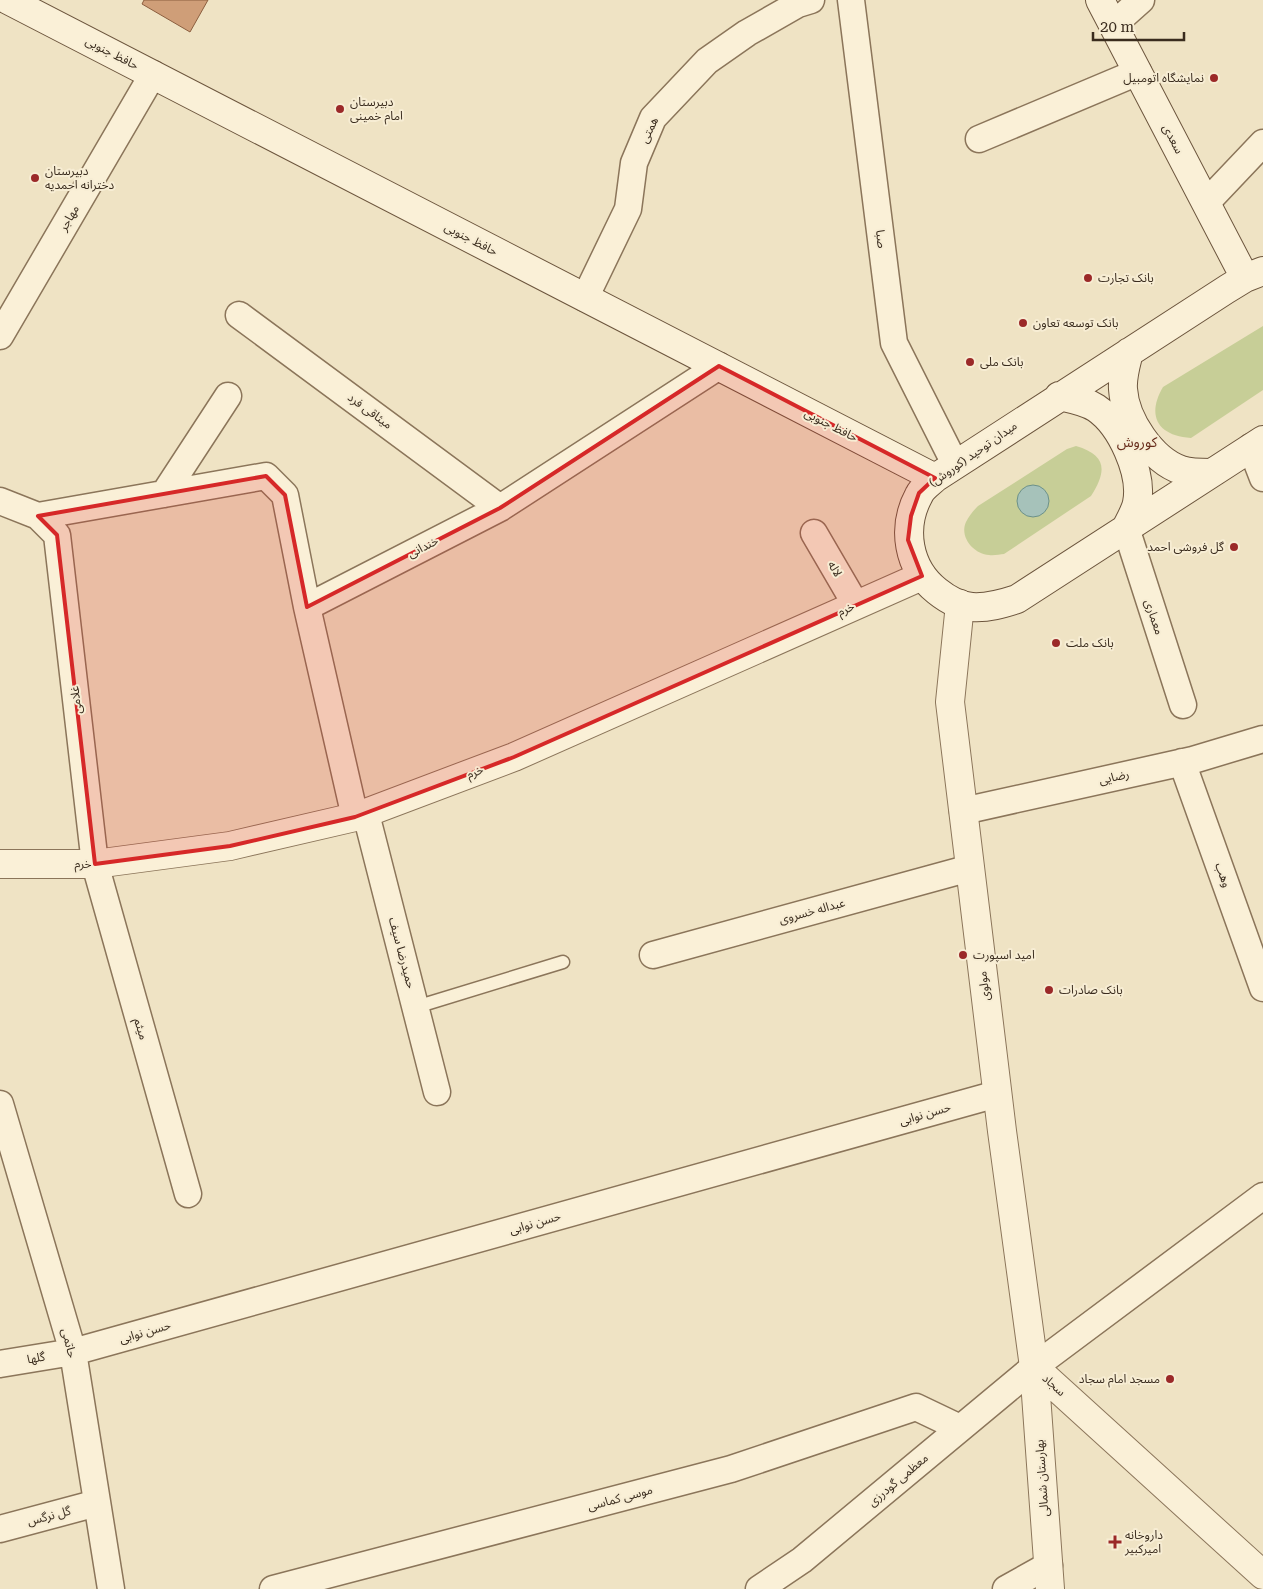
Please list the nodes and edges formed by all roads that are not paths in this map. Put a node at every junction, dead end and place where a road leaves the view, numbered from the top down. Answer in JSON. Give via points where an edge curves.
{"nodes":[{"id":1,"x":8,"y":0,"type":"edge"},
{"id":2,"x":810,"y":0,"type":"edge"},
{"id":3,"x":851,"y":0,"type":"edge"},
{"id":4,"x":1100,"y":0,"type":"edge"},
{"id":5,"x":1141,"y":0,"type":"edge"},
{"id":6,"x":1114,"y":25,"type":"junction"},
{"id":7,"x":1138,"y":72,"type":"junction"},
{"id":8,"x":152,"y":74,"type":"junction"},
{"id":9,"x":979,"y":139,"type":"dead end"},
{"id":10,"x":1263,"y":143,"type":"edge"},
{"id":11,"x":1206,"y":203,"type":"junction"},
{"id":12,"x":1254,"y":275,"type":"edge"},
{"id":13,"x":585,"y":298,"type":"junction"},
{"id":14,"x":239,"y":315,"type":"dead end"},
{"id":15,"x":0,"y":336,"type":"edge"},
{"id":16,"x":1129,"y":352,"type":"junction"},
{"id":17,"x":719,"y":366,"type":"junction"},
{"id":18,"x":228,"y":396,"type":"dead end"},
{"id":19,"x":1059,"y":396,"type":"junction"},
{"id":20,"x":1257,"y":444,"type":"edge"},
{"id":21,"x":945,"y":471,"type":"junction"},
{"id":22,"x":1211,"y":473,"type":"junction"},
{"id":23,"x":1263,"y":478,"type":"edge"},
{"id":24,"x":164,"y":494,"type":"junction"},
{"id":25,"x":0,"y":501,"type":"edge"},
{"id":26,"x":500,"y":508,"type":"junction"},
{"id":27,"x":38,"y":516,"type":"junction"},
{"id":28,"x":1126,"y":528,"type":"junction"},
{"id":29,"x":814,"y":533,"type":"dead end"},
{"id":30,"x":922,"y":576,"type":"junction"},
{"id":31,"x":960,"y":604,"type":"junction"},
{"id":32,"x":856,"y":605,"type":"junction"},
{"id":33,"x":307,"y":607,"type":"junction"},
{"id":34,"x":1182,"y":705,"type":"dead end"},
{"id":35,"x":1263,"y":739,"type":"edge"},
{"id":36,"x":1182,"y":762,"type":"junction"},
{"id":37,"x":963,"y":811,"type":"junction"},
{"id":38,"x":361,"y":815,"type":"junction"},
{"id":39,"x":0,"y":864,"type":"edge"},
{"id":40,"x":95,"y":864,"type":"junction"},
{"id":41,"x":970,"y":868,"type":"junction"},
{"id":42,"x":653,"y":955,"type":"dead end"},
{"id":43,"x":563,"y":962,"type":"dead end"},
{"id":44,"x":1263,"y":988,"type":"edge"},
{"id":45,"x":416,"y":1007,"type":"junction"},
{"id":46,"x":437,"y":1092,"type":"dead end"},
{"id":47,"x":997,"y":1094,"type":"junction"},
{"id":48,"x":0,"y":1104,"type":"edge"},
{"id":49,"x":11,"y":1181,"type":"edge"},
{"id":50,"x":188,"y":1194,"type":"dead end"},
{"id":51,"x":1263,"y":1196,"type":"edge"},
{"id":52,"x":73,"y":1352,"type":"junction"},
{"id":53,"x":0,"y":1364,"type":"edge"},
{"id":54,"x":1034,"y":1367,"type":"junction"},
{"id":55,"x":960,"y":1428,"type":"junction"},
{"id":56,"x":97,"y":1503,"type":"junction"},
{"id":57,"x":0,"y":1529,"type":"edge"},
{"id":58,"x":1262,"y":1572,"type":"edge"},
{"id":59,"x":1049,"y":1577,"type":"edge"},
{"id":60,"x":111,"y":1589,"type":"edge"},
{"id":61,"x":273,"y":1589,"type":"edge"},
{"id":62,"x":759,"y":1589,"type":"edge"},
{"id":63,"x":1006,"y":1589,"type":"edge"}],
"edges":[{"from":1,"to":8,"type":"main road","name":"حافظ جنوبی"},
{"from":2,"to":13,"type":"street","name":"همتی","via":[[747,34],[707,61],[653,118],[634,163],[628,208]]},
{"from":3,"to":21,"type":"street","name":"صبا","via":[[894,343]]},
{"from":4,"to":6,"type":"main road","name":"سعدی"},
{"from":5,"to":6,"type":"street"},
{"from":6,"to":7,"type":"main road","name":"سعدی"},
{"from":7,"to":9,"type":"street"},
{"from":7,"to":11,"type":"main road","name":"سعدی"},
{"from":8,"to":13,"type":"main road","name":"حافظ جنوبی"},
{"from":8,"to":15,"type":"street","name":"مهاجر"},
{"from":10,"to":11,"type":"street"},
{"from":11,"to":12,"type":"main road","name":"سعدی"},
{"from":12,"to":16,"type":"main road","name":"میدان توحید (کوروش)"},
{"from":13,"to":17,"type":"main road","name":"حافظ جنوبی"},
{"from":14,"to":26,"type":"street","name":"میثاقی فرد"},
{"from":16,"to":19,"type":"main road","name":"میدان توحید (کوروش)"},
{"from":16,"to":22,"type":"main road","via":[[1123,390],[1140,435],[1160,458],[1174,467]]},
{"from":17,"to":21,"type":"main road","name":"حافظ جنوبی"},
{"from":17,"to":26,"type":"street","name":"خندانی"},
{"from":18,"to":24,"type":"street"},
{"from":19,"to":21,"type":"main road","name":"میدان توحید (کوروش)"},
{"from":19,"to":28,"type":"main road","via":[[1088,403],[1098,409],[1124,442],[1138,489],[1137,504]]},
{"from":20,"to":22,"type":"main road","name":"میدان توحید (کوروش)"},
{"from":20,"to":23,"type":"street"},
{"from":21,"to":30,"type":"main road","name":"میدان توحید (کوروش)","via":[[919,493],[911,516],[908,540],[914,564]]},
{"from":22,"to":28,"type":"main road","name":"میدان توحید (کوروش)"},
{"from":24,"to":27,"type":"street"},
{"from":24,"to":33,"type":"street","via":[[266,476],[285,495]]},
{"from":25,"to":27,"type":"street"},
{"from":26,"to":33,"type":"street","name":"خندانی"},
{"from":27,"to":40,"type":"street","name":"غلامی","via":[[57,535]]},
{"from":28,"to":31,"type":"main road","name":"میدان توحید (کوروش)","via":[[1017,599],[994,607]]},
{"from":28,"to":34,"type":"street","name":"معماری"},
{"from":29,"to":32,"type":"street","name":"لاله"},
{"from":30,"to":31,"type":"main road","name":"میدان توحید (کوروش)","via":[[947,599]]},
{"from":30,"to":32,"type":"main road","name":"خرم"},
{"from":31,"to":37,"type":"main road","name":"مولوی","via":[[950,702]]},
{"from":32,"to":38,"type":"main road","name":"خرم","via":[[514,757]]},
{"from":33,"to":38,"type":"street"},
{"from":35,"to":36,"type":"street","name":"رضایی"},
{"from":36,"to":37,"type":"street","name":"رضایی"},
{"from":36,"to":44,"type":"street","name":"وهب"},
{"from":37,"to":41,"type":"main road","name":"مولوی"},
{"from":38,"to":40,"type":"main road","name":"خرم","via":[[230,846]]},
{"from":38,"to":45,"type":"street","name":"حمیدرضا سیف"},
{"from":39,"to":40,"type":"main road","name":"خرم"},
{"from":40,"to":50,"type":"street","name":"میثم"},
{"from":41,"to":42,"type":"street","name":"عبداله خسروی"},
{"from":41,"to":47,"type":"main road","name":"مولوی"},
{"from":43,"to":45,"type":"lane"},
{"from":45,"to":46,"type":"street","name":"حمیدرضا سیف"},
{"from":47,"to":52,"type":"street","name":"حسن نوابی"},
{"from":47,"to":54,"type":"main road","name":"مولوی"},
{"from":48,"to":49,"type":"street","name":"حاتمی"},
{"from":49,"to":52,"type":"street","name":"حاتمی"},
{"from":51,"to":54,"type":"street","name":"سجاد"},
{"from":52,"to":53,"type":"street","name":"گلها"},
{"from":52,"to":56,"type":"street","name":"حاتمی"},
{"from":54,"to":55,"type":"street","name":"معظمی گودرزی"},
{"from":54,"to":58,"type":"main road","name":"سجاد"},
{"from":54,"to":59,"type":"main road","name":"بهارستان شمالی"},
{"from":55,"to":61,"type":"street","name":"موسی کماسی","via":[[916,1407],[732,1469]]},
{"from":55,"to":62,"type":"street","name":"معظمی گودرزی","via":[[802,1560]]},
{"from":56,"to":57,"type":"street","name":"گل نرگس"},
{"from":56,"to":60,"type":"street","name":"حاتمی"},
{"from":59,"to":63,"type":"street"}]}
